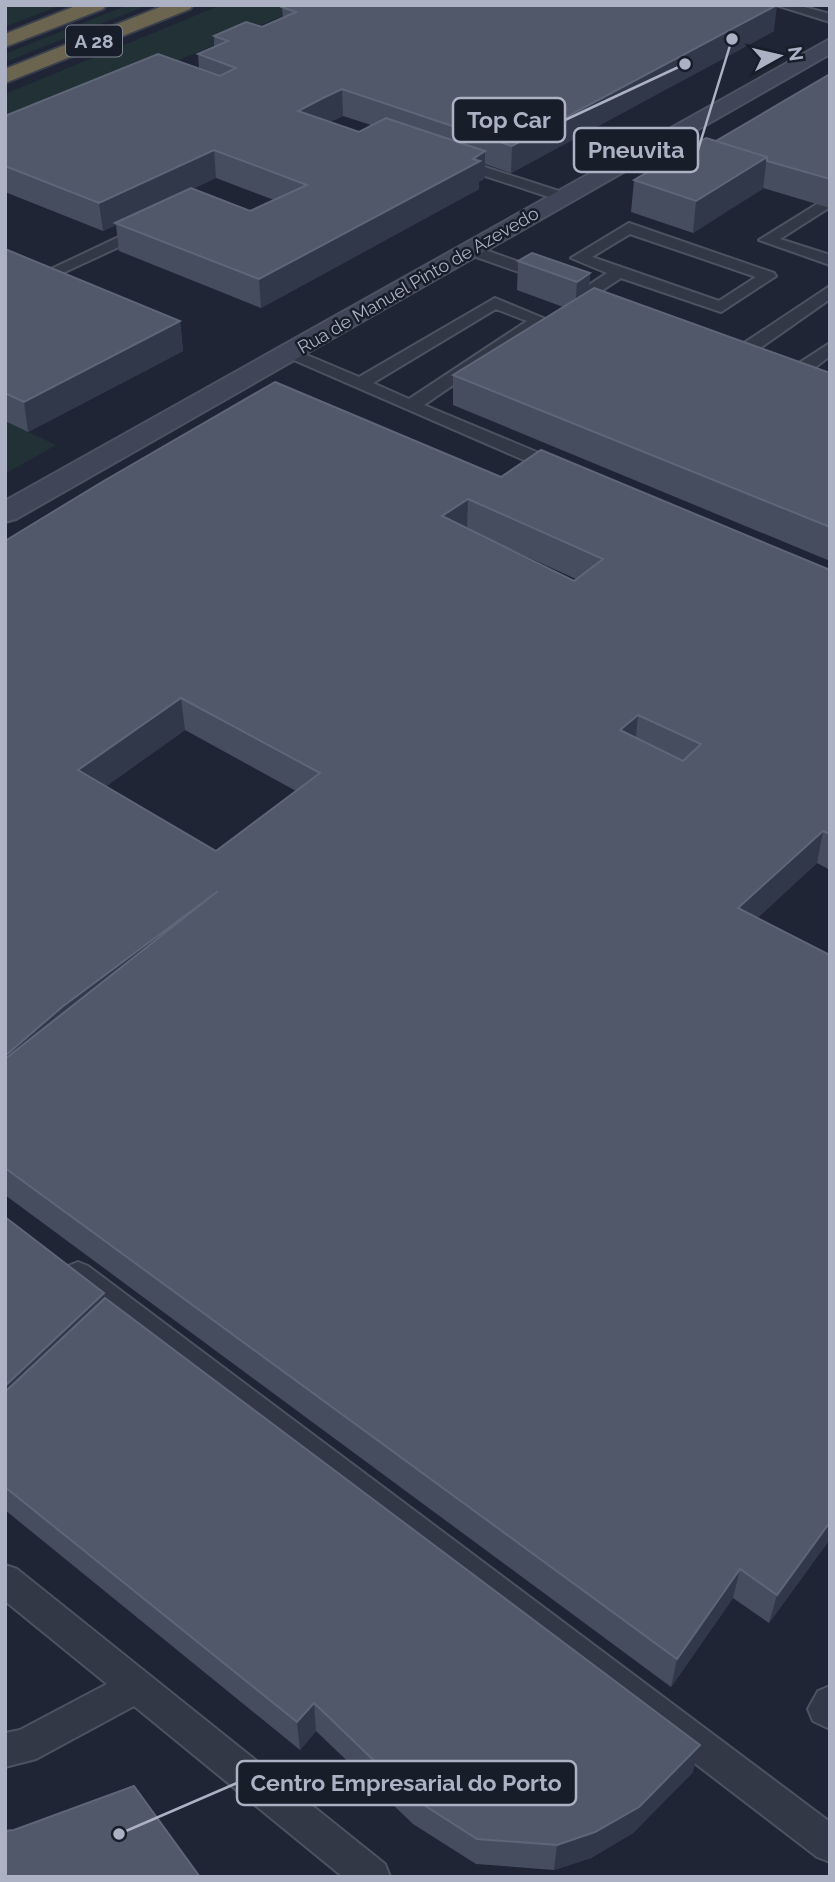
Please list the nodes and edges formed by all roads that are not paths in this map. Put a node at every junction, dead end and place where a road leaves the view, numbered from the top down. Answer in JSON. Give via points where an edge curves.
{"nodes":[{"id":1,"x":96,"y":5,"type":"edge"},
{"id":2,"x":183,"y":5,"type":"edge"},
{"id":3,"x":782,"y":5,"type":"edge"},
{"id":4,"x":830,"y":18,"type":"edge"},
{"id":5,"x":5,"y":41,"type":"edge"},
{"id":6,"x":827,"y":48,"type":"edge"},
{"id":7,"x":5,"y":77,"type":"edge"},
{"id":8,"x":432,"y":154,"type":"edge"},
{"id":9,"x":563,"y":197,"type":"junction"},
{"id":10,"x":822,"y":206,"type":"edge"},
{"id":11,"x":158,"y":223,"type":"edge"},
{"id":12,"x":471,"y":250,"type":"junction"},
{"id":13,"x":830,"y":260,"type":"edge"},
{"id":14,"x":59,"y":269,"type":"edge"},
{"id":15,"x":619,"y":272,"type":"junction"},
{"id":16,"x":576,"y":288,"type":"junction"},
{"id":17,"x":830,"y":291,"type":"edge"},
{"id":18,"x":615,"y":302,"type":"edge"},
{"id":19,"x":830,"y":348,"type":"edge"},
{"id":20,"x":289,"y":355,"type":"junction"},
{"id":21,"x":802,"y":369,"type":"junction"},
{"id":22,"x":821,"y":376,"type":"edge"},
{"id":23,"x":360,"y":384,"type":"junction"},
{"id":24,"x":410,"y":406,"type":"junction"},
{"id":25,"x":575,"y":475,"type":"edge"},
{"id":26,"x":5,"y":513,"type":"edge"},
{"id":27,"x":50,"y":1253,"type":"edge"},
{"id":28,"x":5,"y":1580,"type":"edge"},
{"id":29,"x":136,"y":1686,"type":"junction"},
{"id":30,"x":830,"y":1703,"type":"edge"},
{"id":31,"x":830,"y":1712,"type":"edge"},
{"id":32,"x":5,"y":1750,"type":"edge"},
{"id":33,"x":830,"y":1844,"type":"edge"},
{"id":34,"x":372,"y":1877,"type":"edge"}],
"edges":[{"from":1,"to":5,"type":"highway","number":"A 28"},
{"from":2,"to":7,"type":"highway","number":"A 28"},
{"from":3,"to":4,"type":"lane"},
{"from":6,"to":9,"type":"main road","name":"Rua de Manuel Pinto de Azevedo"},
{"from":8,"to":9,"type":"lane"},
{"from":9,"to":12,"type":"main road","name":"Rua de Manuel Pinto de Azevedo"},
{"from":10,"to":13,"type":"lane","via":[[768,240]]},
{"from":11,"to":14,"type":"lane"},
{"from":12,"to":16,"type":"lane"},
{"from":12,"to":20,"type":"main road","name":"Rua de Manuel Pinto de Azevedo"},
{"from":15,"to":15,"type":"lane","via":[[721,307],[768,276],[629,228],[579,258]]},
{"from":15,"to":16,"type":"lane"},
{"from":16,"to":18,"type":"lane"},
{"from":17,"to":21,"type":"lane","via":[[740,347]]},
{"from":19,"to":21,"type":"lane"},
{"from":20,"to":23,"type":"lane"},
{"from":20,"to":26,"type":"main road","name":"Rua de Manuel Pinto de Azevedo"},
{"from":21,"to":22,"type":"lane"},
{"from":23,"to":24,"type":"lane"},
{"from":23,"to":24,"type":"lane","via":[[495,303],[540,320]]},
{"from":24,"to":25,"type":"lane"},
{"from":27,"to":33,"type":"lane"},
{"from":28,"to":29,"type":"lane"},
{"from":29,"to":32,"type":"lane","via":[[24,1747]]},
{"from":29,"to":34,"type":"lane"},
{"from":30,"to":31,"type":"lane","via":[[825,1709]]}]}
